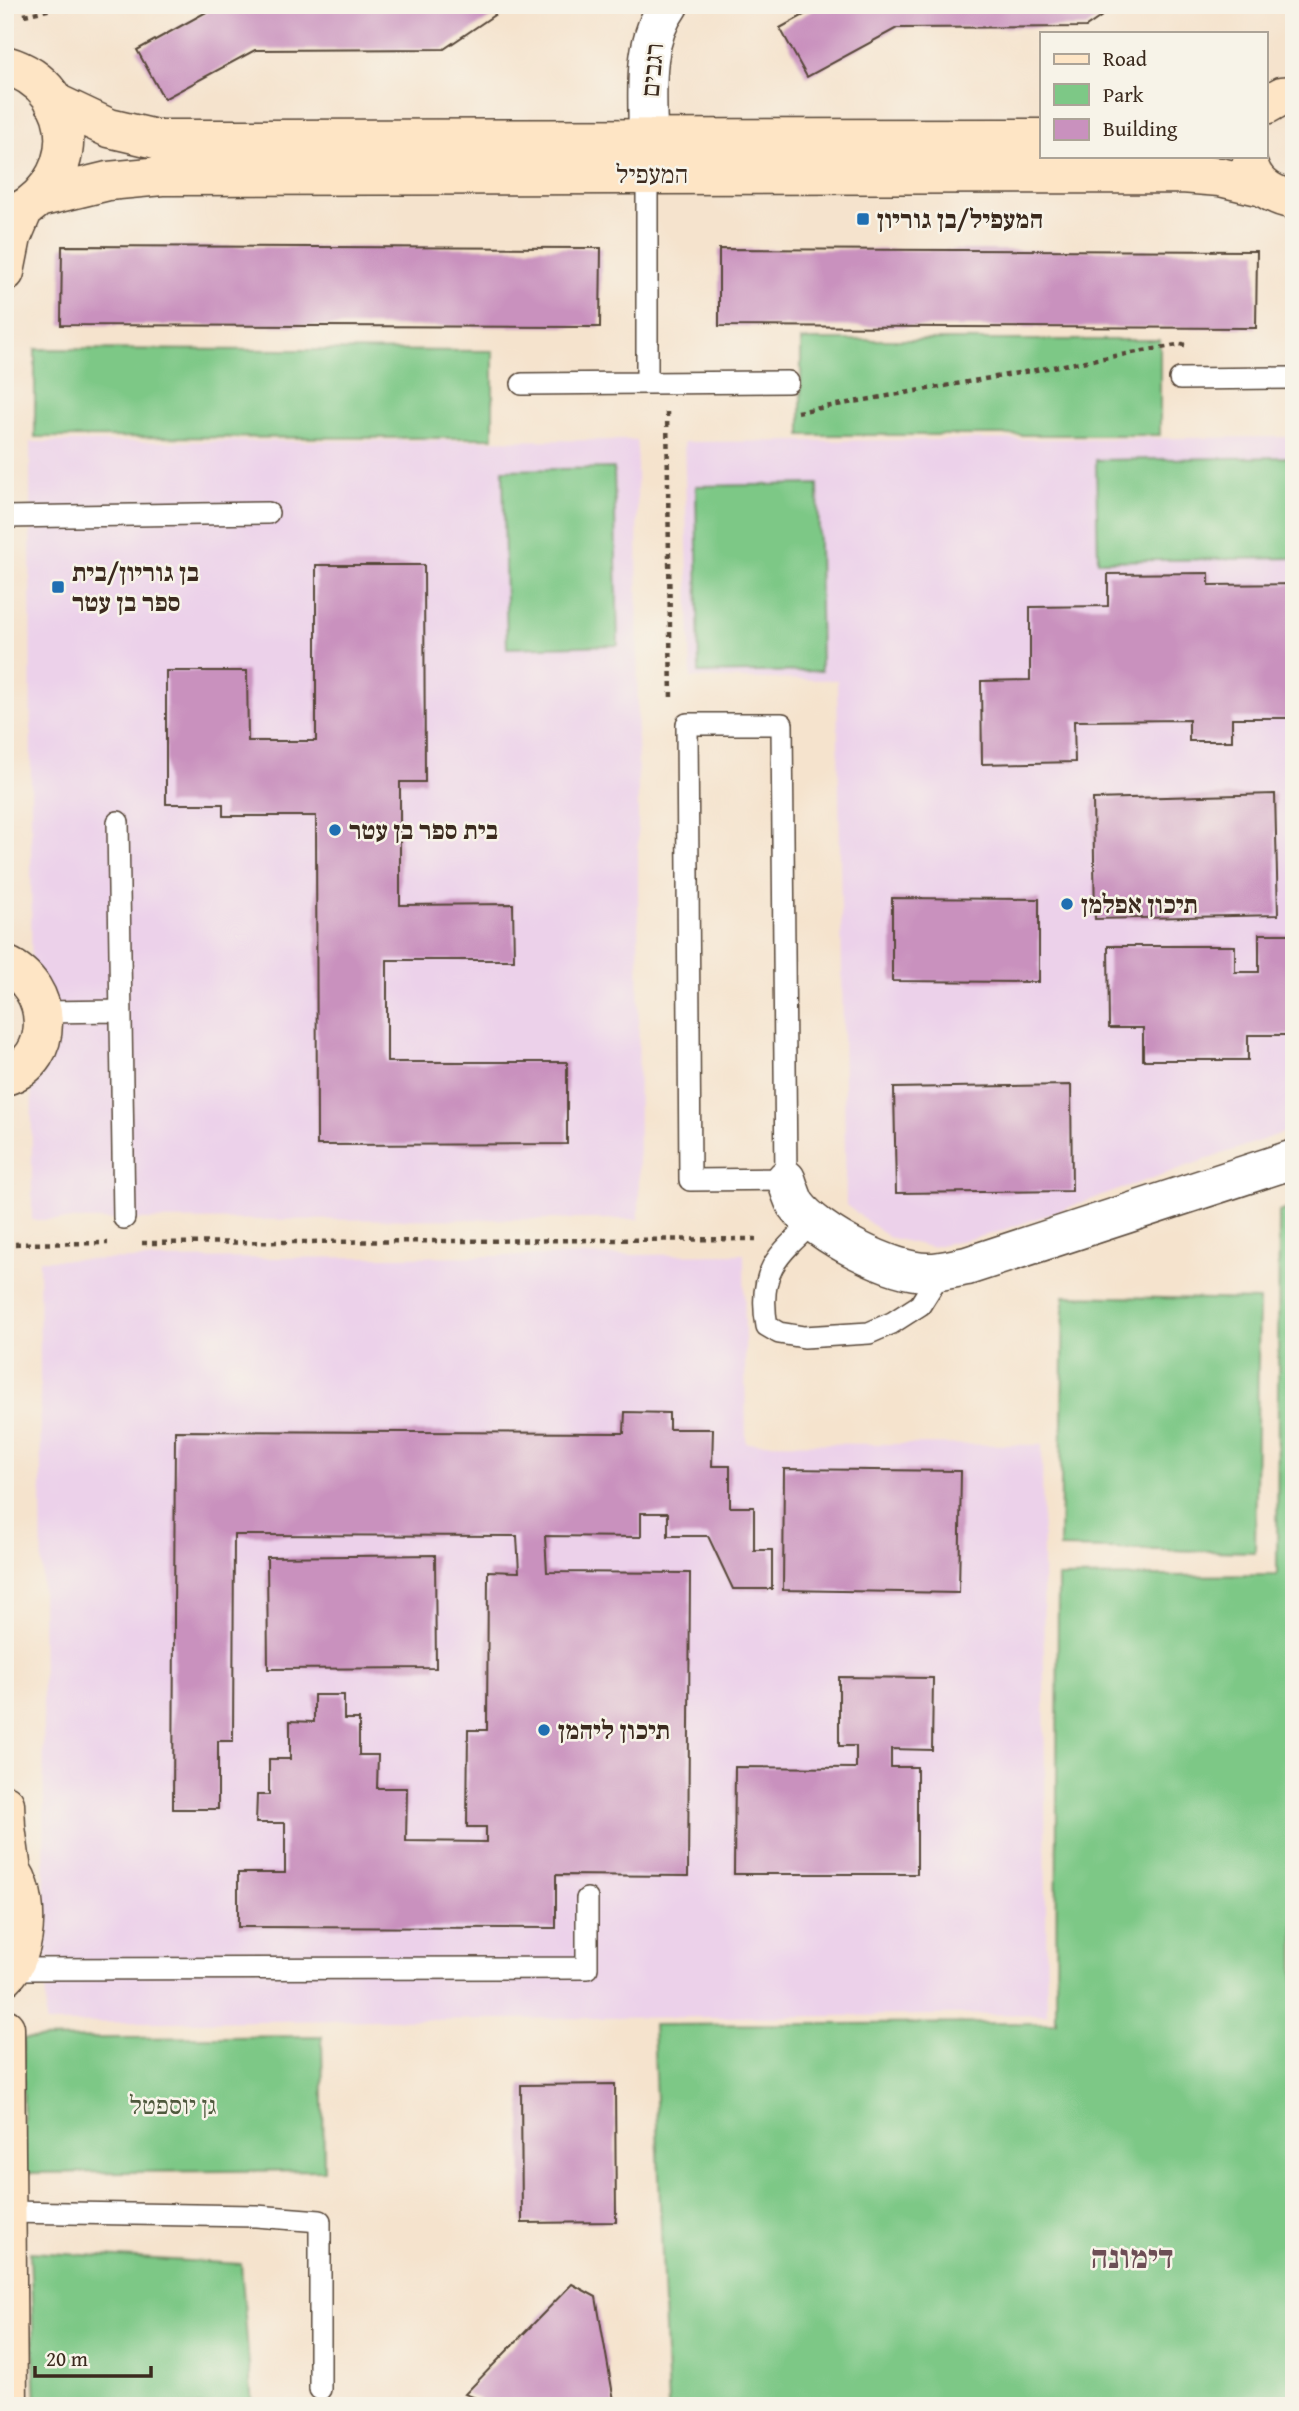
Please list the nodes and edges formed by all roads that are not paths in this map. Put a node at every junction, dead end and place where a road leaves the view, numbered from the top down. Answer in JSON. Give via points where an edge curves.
{"nodes":[{"id":1,"x":669,"y":5,"type":"edge"},
{"id":2,"x":13,"y":48,"type":"edge"},
{"id":3,"x":1294,"y":95,"type":"edge"},
{"id":4,"x":54,"y":102,"type":"junction"},
{"id":5,"x":1268,"y":104,"type":"edge"},
{"id":6,"x":1040,"y":138,"type":"edge"},
{"id":7,"x":648,"y":156,"type":"junction"},
{"id":8,"x":1267,"y":181,"type":"edge"},
{"id":9,"x":23,"y":208,"type":"edge"},
{"id":10,"x":5,"y":272,"type":"edge"},
{"id":11,"x":1294,"y":378,"type":"edge"},
{"id":12,"x":1180,"y":379,"type":"road end"},
{"id":13,"x":788,"y":382,"type":"road end"},
{"id":14,"x":657,"y":383,"type":"junction"},
{"id":15,"x":522,"y":384,"type":"dead end"},
{"id":16,"x":268,"y":513,"type":"dead end"},
{"id":17,"x":5,"y":517,"type":"edge"},
{"id":18,"x":118,"y":822,"type":"dead end"},
{"id":19,"x":7,"y":956,"type":"edge"},
{"id":20,"x":120,"y":1011,"type":"junction"},
{"id":21,"x":43,"y":1012,"type":"junction"},
{"id":22,"x":11,"y":1074,"type":"edge"},
{"id":23,"x":5,"y":1108,"type":"edge"},
{"id":24,"x":1294,"y":1159,"type":"edge"},
{"id":25,"x":786,"y":1179,"type":"junction"},
{"id":26,"x":124,"y":1218,"type":"dead end"},
{"id":27,"x":805,"y":1230,"type":"junction"},
{"id":28,"x":942,"y":1270,"type":"junction"},
{"id":29,"x":5,"y":1804,"type":"edge"},
{"id":30,"x":9,"y":1867,"type":"edge"},
{"id":31,"x":587,"y":1899,"type":"dead end"},
{"id":32,"x":9,"y":1973,"type":"edge"},
{"id":33,"x":5,"y":2027,"type":"edge"},
{"id":34,"x":6,"y":2212,"type":"edge"},
{"id":35,"x":320,"y":2389,"type":"dead end"},
{"id":36,"x":8,"y":2406,"type":"edge"}],
"edges":[{"from":1,"to":7,"type":"street","name":"רגבים","via":[[659,19],[648,65]]},
{"from":2,"to":4,"type":"street"},
{"from":3,"to":5,"type":"street"},
{"from":4,"to":7,"type":"street","name":"המעפיל","via":[[109,128],[156,139]]},
{"from":4,"to":9,"type":"street","via":[[64,148],[55,179]]},
{"from":6,"to":7,"type":"street","name":"המעפיל"},
{"from":7,"to":8,"type":"street","name":"המעפיל","via":[[1182,174]]},
{"from":7,"to":9,"type":"street","name":"המעפיל","via":[[162,176],[79,186]]},
{"from":7,"to":14,"type":"lane"},
{"from":9,"to":10,"type":"street"},
{"from":11,"to":12,"type":"lane"},
{"from":13,"to":14,"type":"lane"},
{"from":14,"to":15,"type":"lane"},
{"from":16,"to":17,"type":"lane"},
{"from":18,"to":20,"type":"lane"},
{"from":19,"to":21,"type":"street","via":[[29,981]]},
{"from":20,"to":21,"type":"lane"},
{"from":20,"to":26,"type":"lane"},
{"from":21,"to":22,"type":"street","via":[[37,1052]]},
{"from":22,"to":23,"type":"street"},
{"from":24,"to":28,"type":"street","via":[[967,1266]]},
{"from":25,"to":25,"type":"lane","via":[[690,1180],[687,724],[782,724]]},
{"from":25,"to":27,"type":"street"},
{"from":27,"to":28,"type":"street","via":[[836,1237],[902,1269]]},
{"from":27,"to":28,"type":"lane","via":[[779,1254],[767,1277],[763,1304],[767,1326],[779,1333],[869,1333],[920,1305]]},
{"from":29,"to":30,"type":"street"},
{"from":30,"to":32,"type":"street","via":[[22,1893],[24,1923],[22,1942]]},
{"from":31,"to":32,"type":"lane","via":[[587,1968]]},
{"from":32,"to":33,"type":"street"},
{"from":33,"to":34,"type":"street"},
{"from":34,"to":35,"type":"lane","via":[[320,2221]]},
{"from":34,"to":36,"type":"street"}]}
